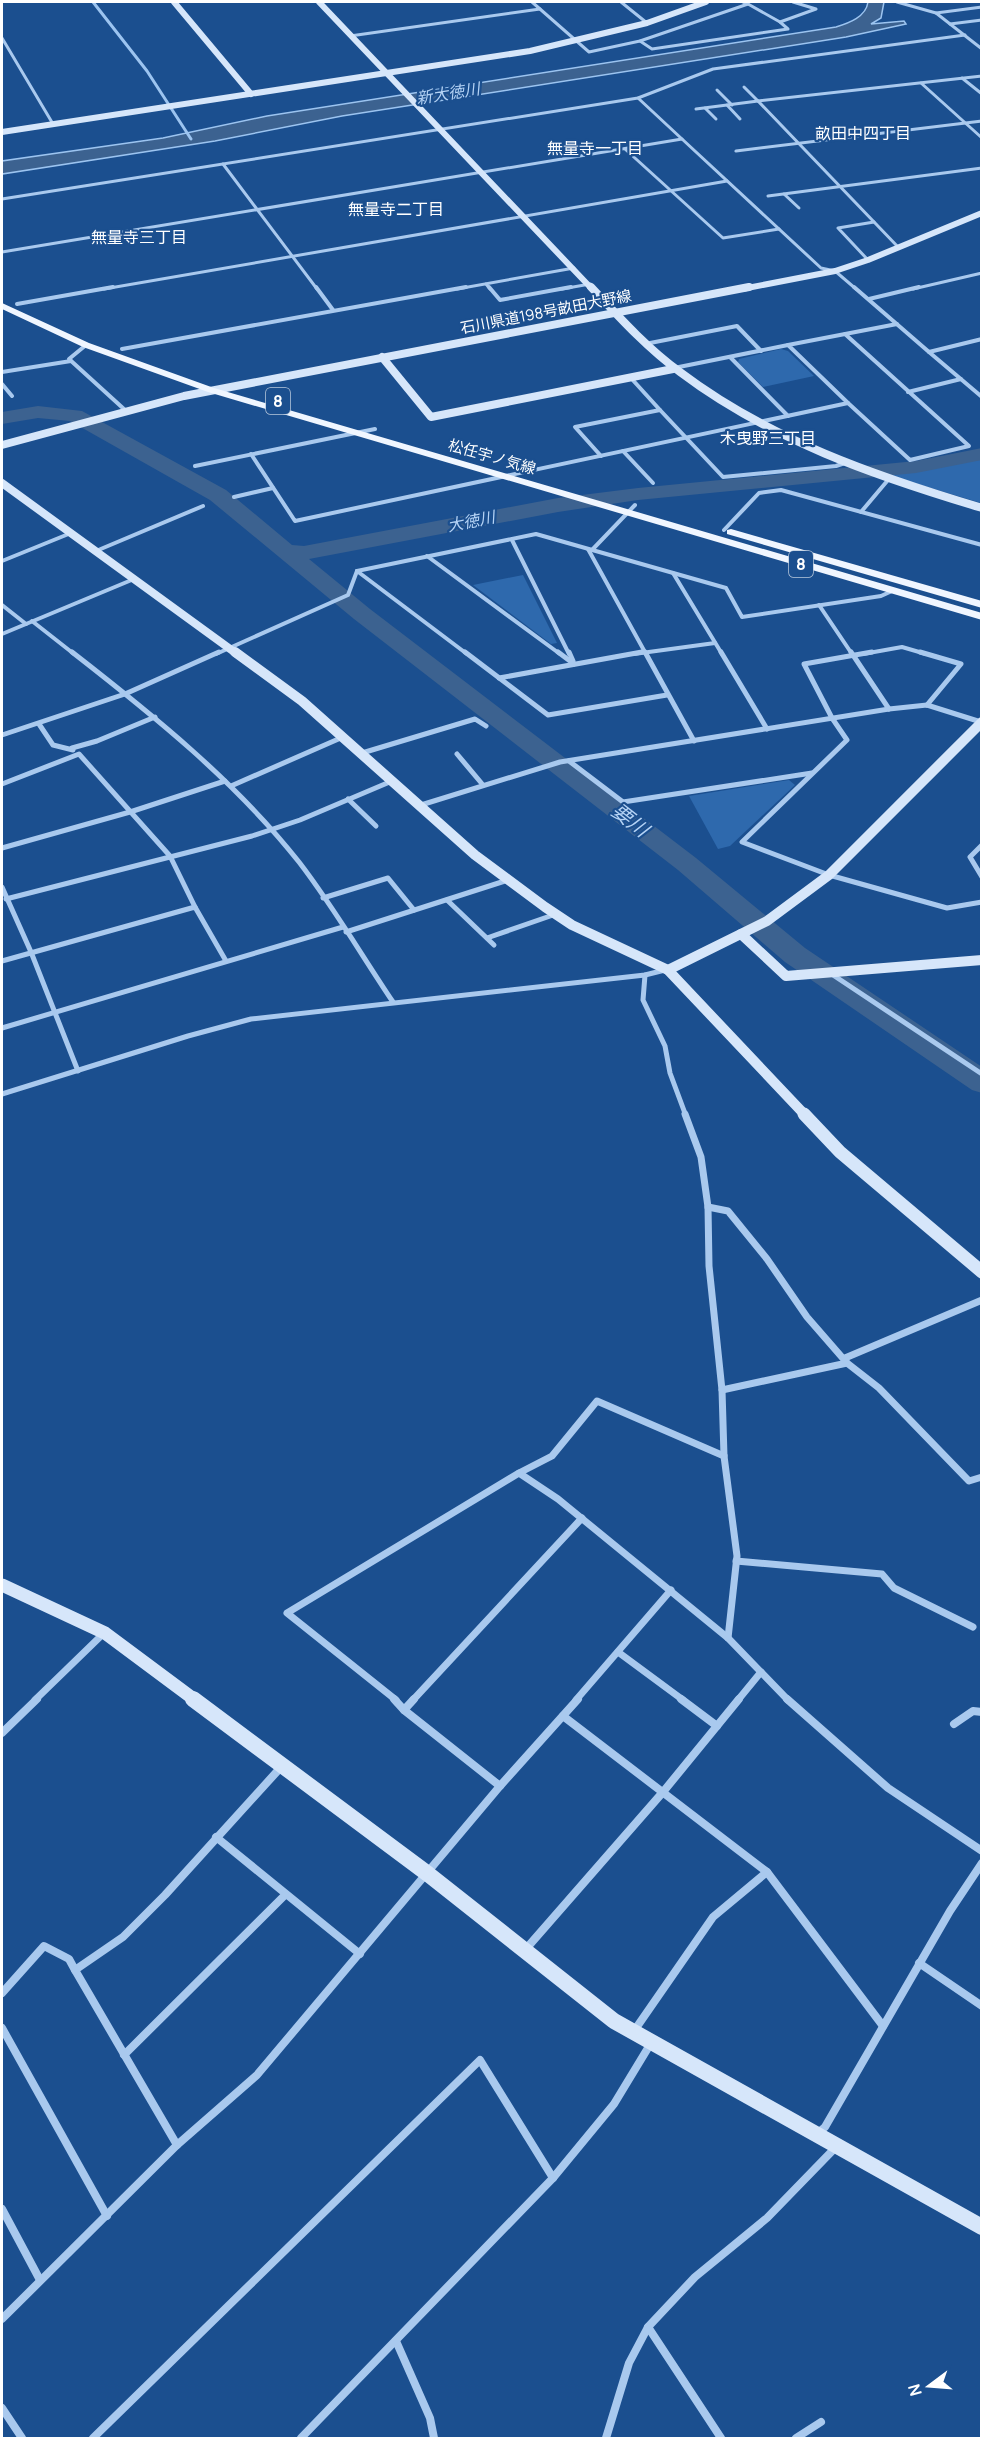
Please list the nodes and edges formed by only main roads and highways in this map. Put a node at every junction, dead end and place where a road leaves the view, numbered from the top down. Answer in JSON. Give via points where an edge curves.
{"nodes":[{"id":1,"x":2,"y":295,"type":"edge"},
{"id":2,"x":2,"y":306,"type":"edge"},
{"id":3,"x":630,"y":508,"type":"junction"},
{"id":4,"x":981,"y":605,"type":"edge"},
{"id":5,"x":981,"y":617,"type":"edge"}],
"edges":[{"from":1,"to":3,"type":"main road","name":"松任宇ノ気線","number":"8","via":[[122,349],[229,387],[562,483]]},
{"from":2,"to":3,"type":"main road","name":"松任宇ノ気線","number":"8","via":[[86,345],[211,390],[551,490]]},
{"from":3,"to":4,"type":"main road","name":"松任宇ノ気線","number":"8","via":[[724,530]]},
{"from":3,"to":5,"type":"main road","name":"松任宇ノ気線","number":"8"}]}
